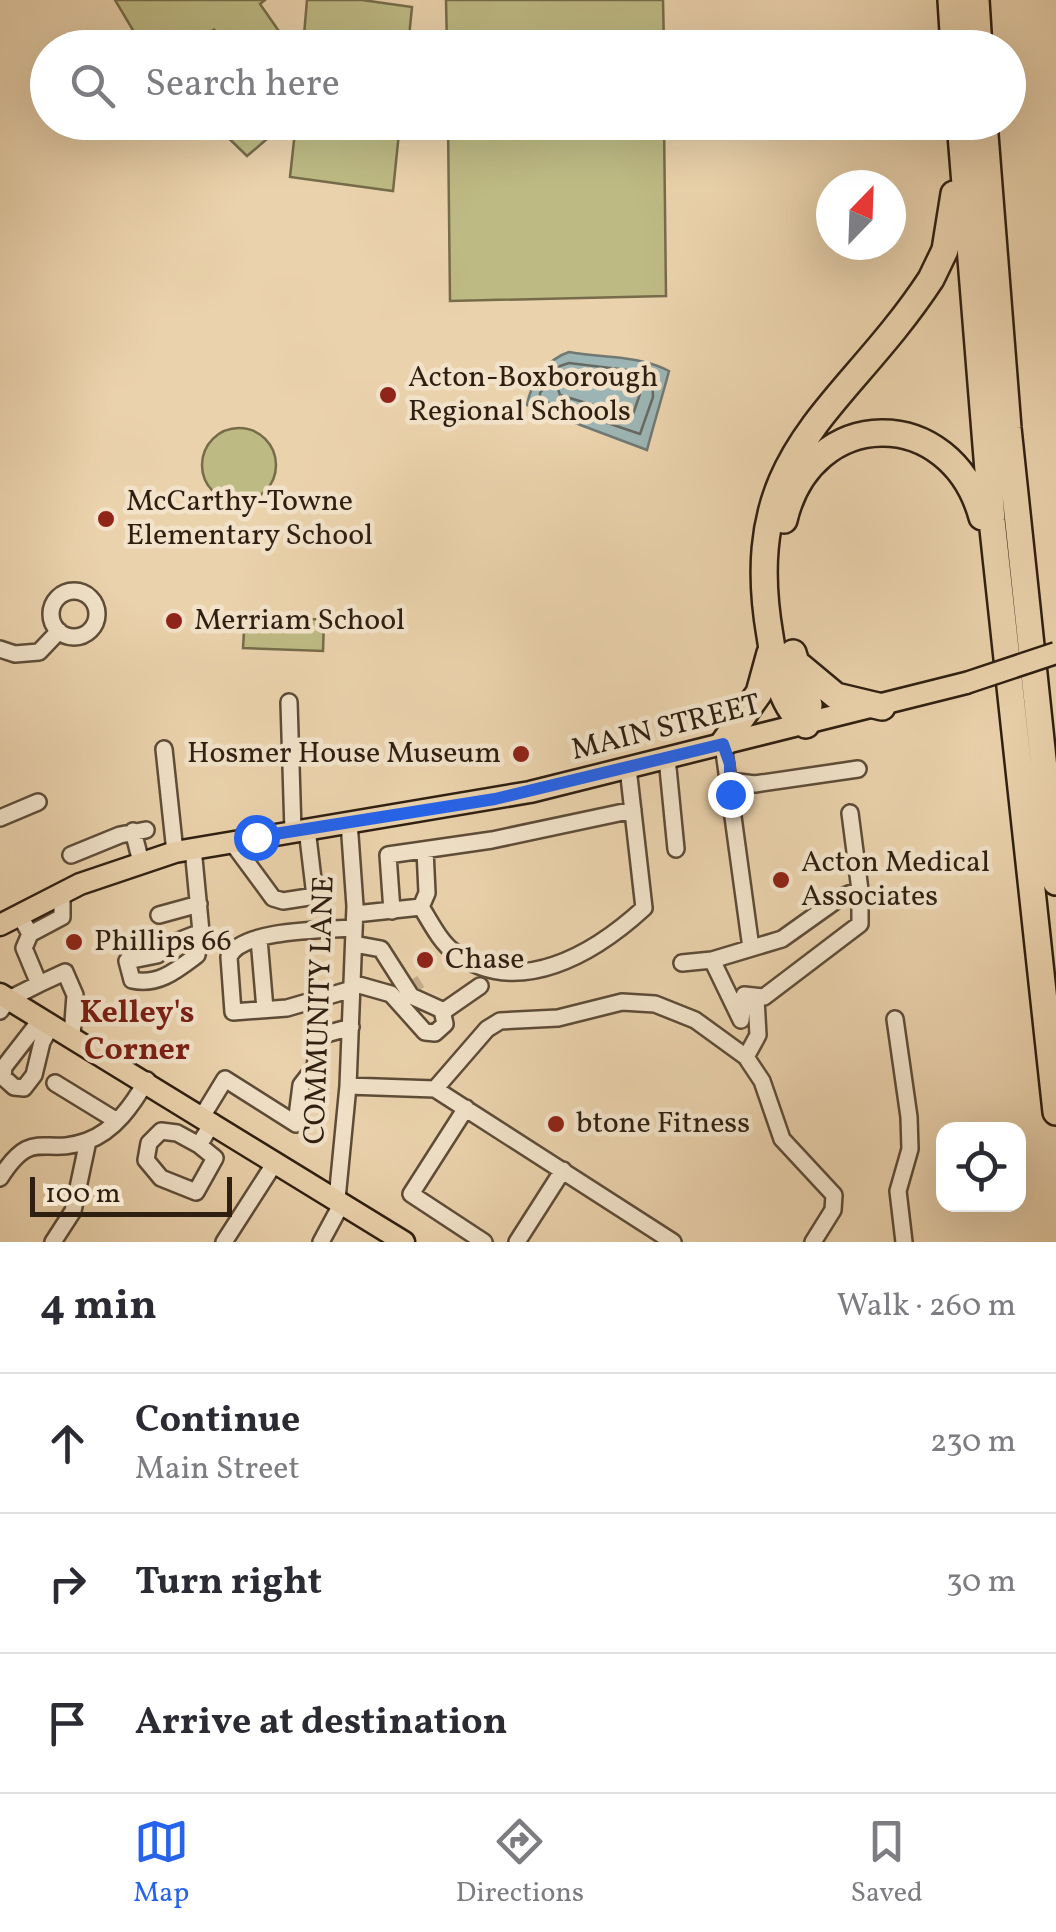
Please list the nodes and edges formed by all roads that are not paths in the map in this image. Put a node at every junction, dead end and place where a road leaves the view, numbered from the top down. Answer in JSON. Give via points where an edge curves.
{"nodes":[{"id":1,"x":951,"y":0,"type":"edge"},
{"id":2,"x":976,"y":0,"type":"edge"},
{"id":3,"x":953,"y":30,"type":"edge"},
{"id":4,"x":978,"y":30,"type":"edge"},
{"id":5,"x":959,"y":140,"type":"edge"},
{"id":6,"x":961,"y":140,"type":"edge"},
{"id":7,"x":985,"y":140,"type":"edge"},
{"id":8,"x":998,"y":581,"type":"junction"},
{"id":9,"x":59,"y":632,"type":"dead end"},
{"id":10,"x":769,"y":633,"type":"junction"},
{"id":11,"x":0,"y":649,"type":"edge"},
{"id":12,"x":1056,"y":653,"type":"edge"},
{"id":13,"x":793,"y":654,"type":"junction"},
{"id":14,"x":289,"y":702,"type":"dead end"},
{"id":15,"x":882,"y":706,"type":"junction"},
{"id":16,"x":806,"y":725,"type":"junction"},
{"id":17,"x":723,"y":744,"type":"junction"},
{"id":18,"x":164,"y":749,"type":"dead end"},
{"id":19,"x":667,"y":758,"type":"junction"},
{"id":20,"x":628,"y":768,"type":"junction"},
{"id":21,"x":858,"y":769,"type":"dead end"},
{"id":22,"x":1044,"y":774,"type":"junction"},
{"id":23,"x":730,"y":781,"type":"junction"},
{"id":24,"x":38,"y":802,"type":"dead end"},
{"id":25,"x":633,"y":810,"type":"junction"},
{"id":26,"x":850,"y":813,"type":"dead end"},
{"id":27,"x":1056,"y":815,"type":"edge"},
{"id":28,"x":0,"y":818,"type":"edge"},
{"id":29,"x":349,"y":822,"type":"junction"},
{"id":30,"x":300,"y":830,"type":"junction"},
{"id":31,"x":231,"y":841,"type":"junction"},
{"id":32,"x":676,"y":849,"type":"dead end"},
{"id":33,"x":184,"y":850,"type":"junction"},
{"id":34,"x":425,"y":850,"type":"junction"},
{"id":35,"x":71,"y":855,"type":"dead end"},
{"id":36,"x":141,"y":862,"type":"junction"},
{"id":37,"x":1056,"y":882,"type":"edge"},
{"id":38,"x":860,"y":890,"type":"junction"},
{"id":39,"x":62,"y":892,"type":"junction"},
{"id":40,"x":199,"y":904,"type":"junction"},
{"id":41,"x":421,"y":907,"type":"junction"},
{"id":42,"x":392,"y":911,"type":"junction"},
{"id":43,"x":159,"y":915,"type":"dead end"},
{"id":44,"x":5,"y":921,"type":"edge"},
{"id":45,"x":354,"y":929,"type":"junction"},
{"id":46,"x":201,"y":932,"type":"junction"},
{"id":47,"x":30,"y":934,"type":"junction"},
{"id":48,"x":260,"y":939,"type":"junction"},
{"id":49,"x":751,"y":948,"type":"junction"},
{"id":50,"x":385,"y":953,"type":"junction"},
{"id":51,"x":712,"y":960,"type":"junction"},
{"id":52,"x":682,"y":963,"type":"dead end"},
{"id":53,"x":40,"y":984,"type":"junction"},
{"id":54,"x":352,"y":986,"type":"junction"},
{"id":55,"x":480,"y":986,"type":"dead end"},
{"id":56,"x":419,"y":992,"type":"junction"},
{"id":57,"x":756,"y":999,"type":"junction"},
{"id":58,"x":3,"y":1001,"type":"edge"},
{"id":59,"x":265,"y":1009,"type":"junction"},
{"id":60,"x":444,"y":1012,"type":"junction"},
{"id":61,"x":896,"y":1019,"type":"dead end"},
{"id":62,"x":351,"y":1027,"type":"junction"},
{"id":63,"x":72,"y":1036,"type":"junction"},
{"id":64,"x":746,"y":1057,"type":"junction"},
{"id":65,"x":147,"y":1080,"type":"junction"},
{"id":66,"x":55,"y":1084,"type":"dead end"},
{"id":67,"x":348,"y":1086,"type":"junction"},
{"id":68,"x":434,"y":1088,"type":"junction"},
{"id":69,"x":466,"y":1108,"type":"junction"},
{"id":70,"x":1056,"y":1112,"type":"edge"},
{"id":71,"x":208,"y":1119,"type":"junction"},
{"id":72,"x":116,"y":1121,"type":"junction"},
{"id":73,"x":88,"y":1141,"type":"junction"},
{"id":74,"x":199,"y":1146,"type":"junction"},
{"id":75,"x":276,"y":1162,"type":"junction"},
{"id":76,"x":563,"y":1170,"type":"junction"},
{"id":77,"x":0,"y":1178,"type":"edge"},
{"id":78,"x":340,"y":1201,"type":"junction"},
{"id":79,"x":53,"y":1242,"type":"edge"},
{"id":80,"x":224,"y":1242,"type":"edge"},
{"id":81,"x":321,"y":1242,"type":"edge"},
{"id":82,"x":404,"y":1242,"type":"edge"},
{"id":83,"x":484,"y":1242,"type":"edge"},
{"id":84,"x":516,"y":1242,"type":"edge"},
{"id":85,"x":673,"y":1242,"type":"edge"},
{"id":86,"x":813,"y":1242,"type":"edge"},
{"id":87,"x":904,"y":1242,"type":"edge"}],
"edges":[{"from":1,"to":3,"type":"highway"},
{"from":2,"to":4,"type":"highway"},
{"from":5,"to":10,"type":"highway","via":[[949,232],[936,272],[806,434],[779,480],[763,554]]},
{"from":6,"to":8,"type":"highway"},
{"from":7,"to":22,"type":"highway"},
{"from":8,"to":13,"type":"highway","via":[[972,487],[954,462],[905,435],[849,439],[804,472],[785,515],[780,590]]},
{"from":8,"to":70,"type":"highway"},
{"from":9,"to":11,"type":"street","via":[[39,652]]},
{"from":10,"to":16,"type":"highway","via":[[788,704]]},
{"from":10,"to":17,"type":"highway","via":[[762,686]]},
{"from":12,"to":15,"type":"main road","name":"MAIN STREET","bridge":true},
{"from":13,"to":15,"type":"highway","via":[[828,692]]},
{"from":13,"to":16,"type":"highway","via":[[809,705]]},
{"from":14,"to":30,"type":"street"},
{"from":15,"to":16,"type":"main road","name":"MAIN STREET"},
{"from":16,"to":17,"type":"main road","name":"MAIN STREET"},
{"from":17,"to":19,"type":"main road","name":"MAIN STREET"},
{"from":17,"to":23,"type":"street"},
{"from":18,"to":33,"type":"street"},
{"from":19,"to":20,"type":"main road","name":"MAIN STREET"},
{"from":19,"to":32,"type":"street"},
{"from":20,"to":25,"type":"street"},
{"from":20,"to":29,"type":"main road","name":"MAIN STREET","via":[[495,799]]},
{"from":21,"to":23,"type":"street","via":[[755,784]]},
{"from":22,"to":27,"type":"highway"},
{"from":22,"to":37,"type":"highway"},
{"from":23,"to":49,"type":"street"},
{"from":24,"to":28,"type":"street"},
{"from":25,"to":34,"type":"street"},
{"from":25,"to":41,"type":"street","via":[[644,908],[605,944],[530,972],[506,972],[456,954]]},
{"from":26,"to":38,"type":"street"},
{"from":29,"to":30,"type":"main road","name":"MAIN STREET"},
{"from":29,"to":45,"type":"street","name":"COMMUNITY LANE"},
{"from":30,"to":31,"type":"main road","name":"MAIN STREET"},
{"from":30,"to":31,"type":"street","via":[[315,896],[273,898]]},
{"from":31,"to":33,"type":"main road","name":"MAIN STREET"},
{"from":33,"to":36,"type":"main road","name":"MAIN STREET"},
{"from":33,"to":40,"type":"street"},
{"from":34,"to":41,"type":"street","via":[[427,898]]},
{"from":34,"to":42,"type":"street","via":[[388,855]]},
{"from":35,"to":36,"type":"street","via":[[140,830]]},
{"from":36,"to":39,"type":"main road","name":"MAIN STREET"},
{"from":38,"to":49,"type":"street","via":[[782,939]]},
{"from":38,"to":57,"type":"street","via":[[860,924]]},
{"from":39,"to":44,"type":"main road","name":"MAIN STREET"},
{"from":39,"to":47,"type":"street","via":[[62,917]]},
{"from":40,"to":43,"type":"street"},
{"from":40,"to":46,"type":"street"},
{"from":41,"to":42,"type":"street"},
{"from":42,"to":45,"type":"street"},
{"from":44,"to":47,"type":"street"},
{"from":45,"to":48,"type":"street"},
{"from":45,"to":50,"type":"street"},
{"from":45,"to":54,"type":"street","name":"COMMUNITY LANE"},
{"from":46,"to":46,"type":"street","via":[[197,955],[174,972],[145,983],[132,980],[142,951]]},
{"from":47,"to":53,"type":"street","via":[[24,948]]},
{"from":48,"to":59,"type":"street"},
{"from":48,"to":59,"type":"street","via":[[231,950],[233,1012]]},
{"from":49,"to":51,"type":"street"},
{"from":50,"to":56,"type":"street"},
{"from":50,"to":56,"type":"street","via":[[410,996]]},
{"from":51,"to":52,"type":"street"},
{"from":51,"to":57,"type":"street","via":[[741,1020],[744,995]]},
{"from":53,"to":58,"type":"street"},
{"from":53,"to":63,"type":"street","via":[[65,972],[76,995]]},
{"from":54,"to":59,"type":"street"},
{"from":54,"to":60,"type":"street","via":[[391,994],[425,1032],[441,1029]]},
{"from":54,"to":62,"type":"street","name":"COMMUNITY LANE"},
{"from":55,"to":60,"type":"street"},
{"from":56,"to":60,"type":"street"},
{"from":57,"to":64,"type":"street","via":[[758,1035]]},
{"from":58,"to":63,"type":"main road"},
{"from":61,"to":87,"type":"street","via":[[909,1117],[909,1154],[898,1191]]},
{"from":62,"to":67,"type":"street","name":"COMMUNITY LANE"},
{"from":62,"to":71,"type":"street","via":[[319,1036],[315,1067],[300,1085],[296,1124],[225,1080]]},
{"from":63,"to":65,"type":"main road"},
{"from":64,"to":68,"type":"street","via":[[688,1016],[649,1002],[622,1002],[558,1018],[495,1023]]},
{"from":64,"to":86,"type":"street","via":[[762,1081],[782,1140],[835,1198]]},
{"from":65,"to":71,"type":"main road"},
{"from":65,"to":72,"type":"street"},
{"from":66,"to":72,"type":"street"},
{"from":67,"to":68,"type":"street"},
{"from":67,"to":78,"type":"street","name":"COMMUNITY LANE"},
{"from":68,"to":69,"type":"street"},
{"from":69,"to":76,"type":"street"},
{"from":69,"to":83,"type":"street","via":[[410,1194]]},
{"from":71,"to":74,"type":"street"},
{"from":71,"to":75,"type":"main road"},
{"from":72,"to":73,"type":"street"},
{"from":73,"to":77,"type":"street","via":[[29,1146]]},
{"from":73,"to":79,"type":"street","via":[[74,1211]]},
{"from":74,"to":74,"type":"street","via":[[215,1158],[196,1192],[165,1181],[146,1160],[160,1131],[177,1132]]},
{"from":75,"to":78,"type":"main road"},
{"from":75,"to":80,"type":"street"},
{"from":76,"to":84,"type":"street"},
{"from":76,"to":85,"type":"street"},
{"from":78,"to":81,"type":"street"},
{"from":78,"to":82,"type":"main road"}]}
